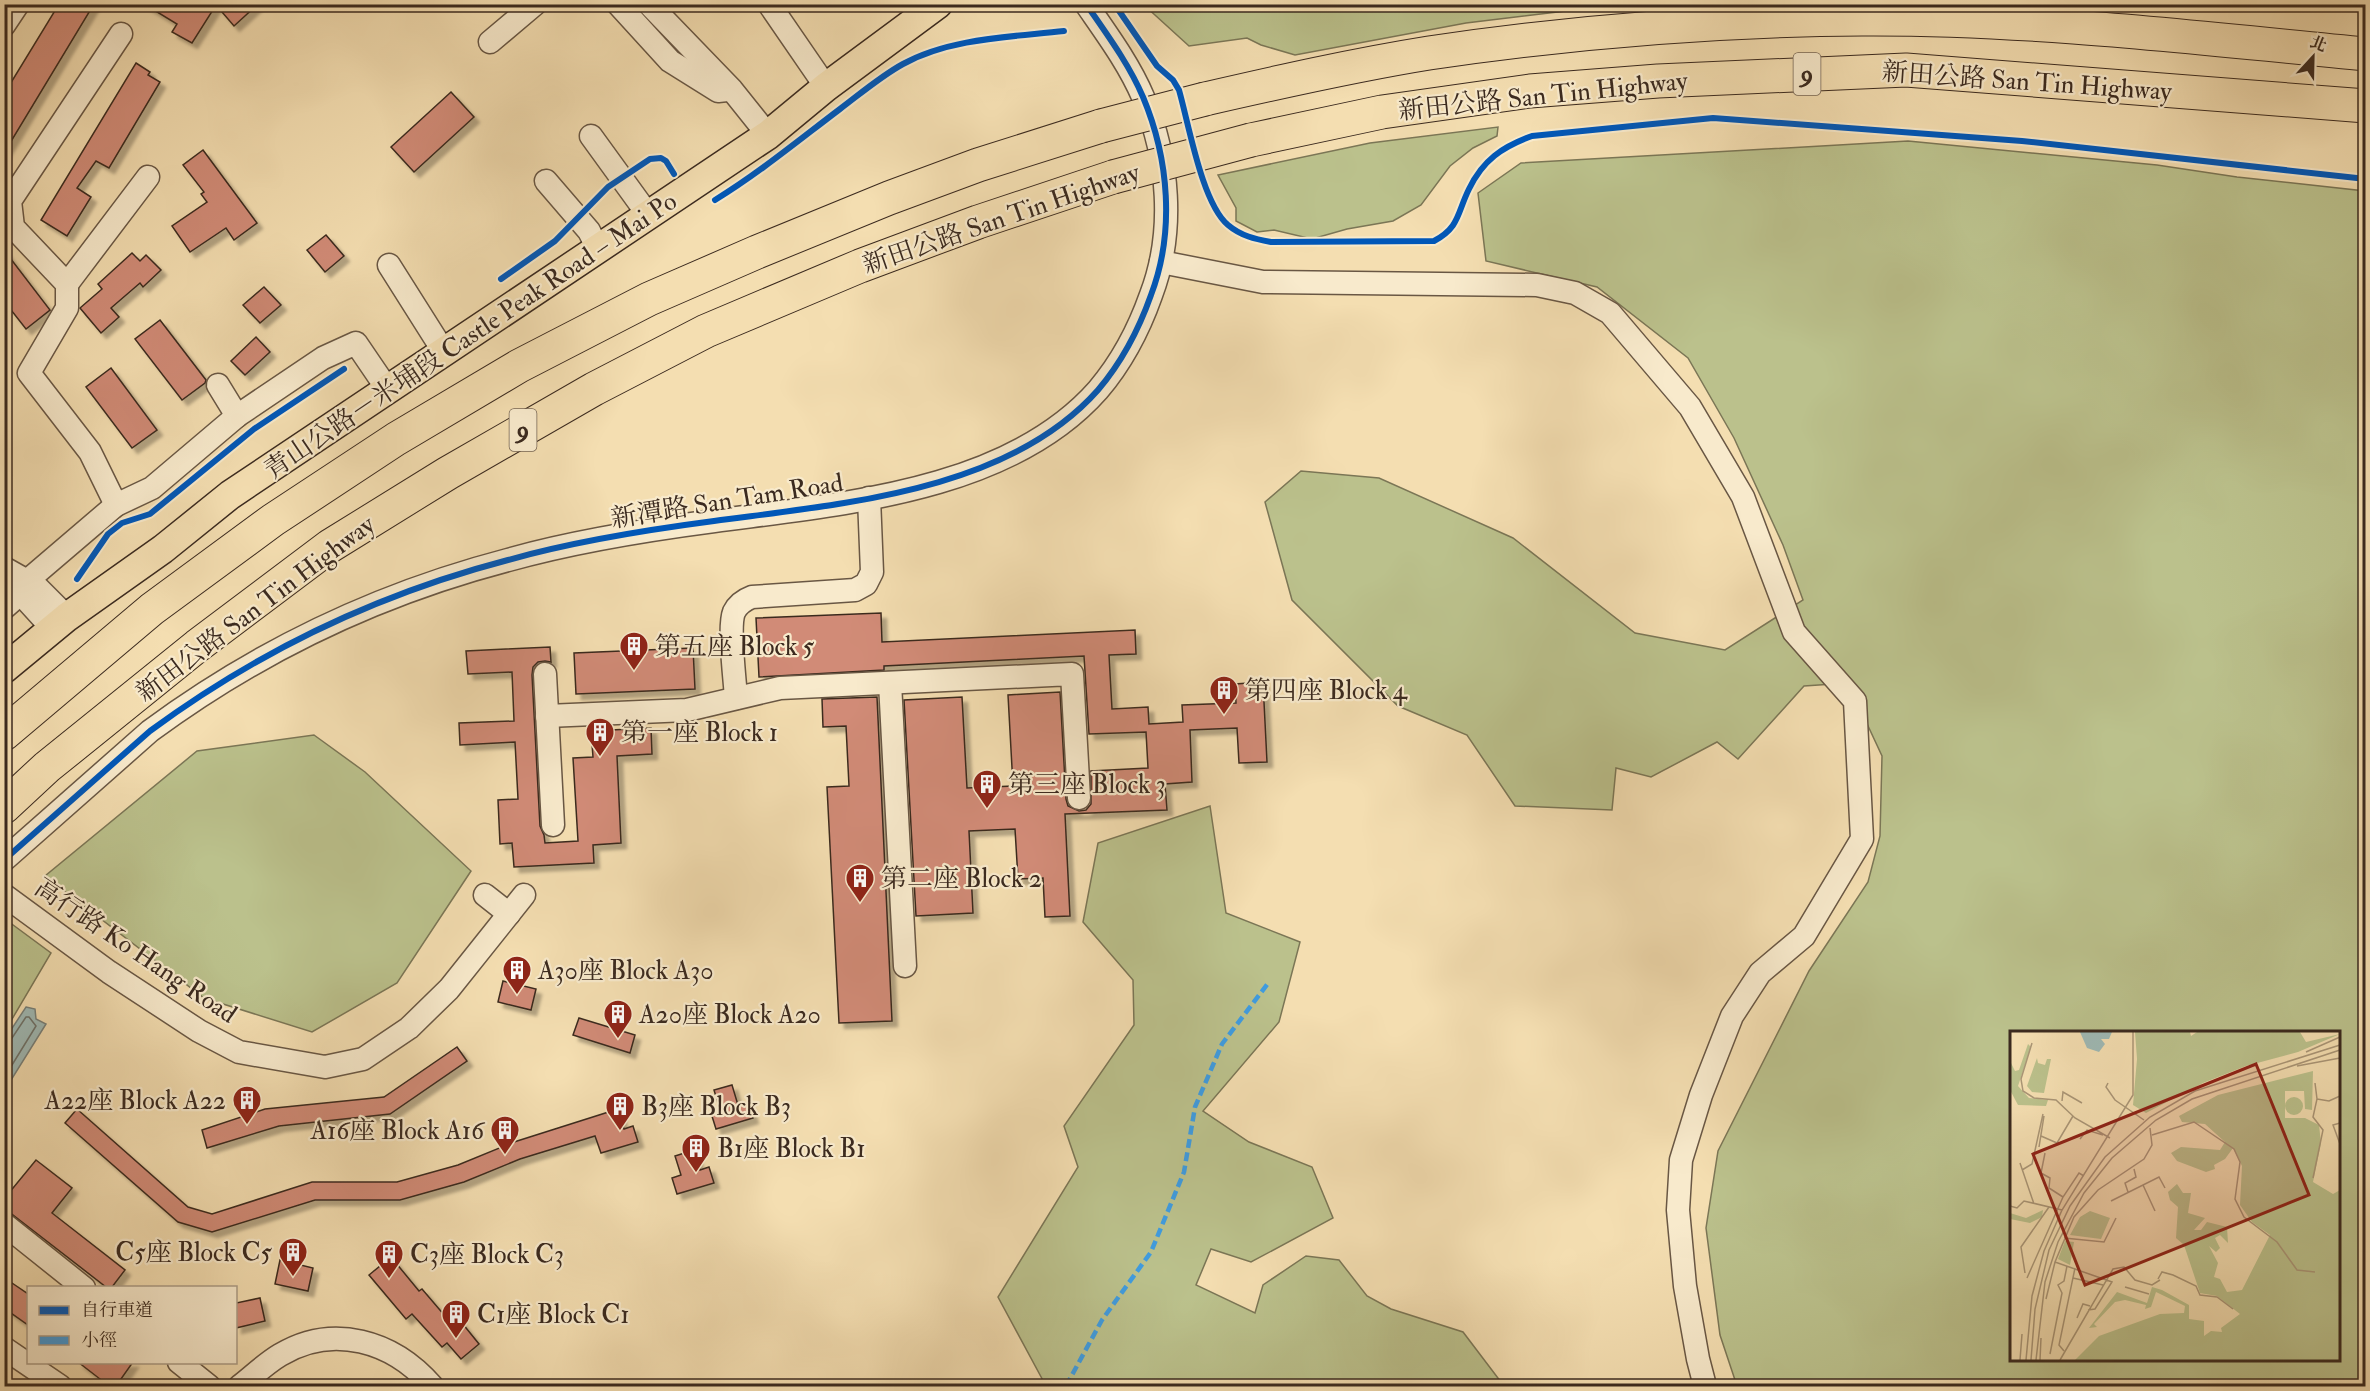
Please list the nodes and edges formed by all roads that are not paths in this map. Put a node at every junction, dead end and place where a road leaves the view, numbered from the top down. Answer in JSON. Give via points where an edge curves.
{"nodes":[{"id":1,"x":18,"y":4,"type":"edge"},
{"id":2,"x":535,"y":4,"type":"edge"},
{"id":3,"x":618,"y":4,"type":"edge"},
{"id":4,"x":649,"y":4,"type":"edge"},
{"id":5,"x":769,"y":4,"type":"edge"},
{"id":6,"x":938,"y":4,"type":"edge"},
{"id":7,"x":1086,"y":4,"type":"edge"},
{"id":8,"x":4,"y":25,"type":"edge"},
{"id":9,"x":121,"y":34,"type":"dead end"},
{"id":10,"x":490,"y":42,"type":"dead end"},
{"id":11,"x":2366,"y":54,"type":"edge"},
{"id":12,"x":826,"y":87,"type":"junction"},
{"id":13,"x":732,"y":90,"type":"junction"},
{"id":14,"x":2366,"y":106,"type":"edge"},
{"id":15,"x":768,"y":135,"type":"junction"},
{"id":16,"x":591,"y":136,"type":"dead end"},
{"id":17,"x":148,"y":177,"type":"dead end"},
{"id":18,"x":546,"y":181,"type":"dead end"},
{"id":19,"x":649,"y":216,"type":"junction"},
{"id":20,"x":598,"y":249,"type":"junction"},
{"id":21,"x":1161,"y":262,"type":"junction"},
{"id":22,"x":389,"y":265,"type":"dead end"},
{"id":23,"x":67,"y":284,"type":"junction"},
{"id":24,"x":444,"y":352,"type":"junction"},
{"id":25,"x":218,"y":385,"type":"dead end"},
{"id":26,"x":388,"y":390,"type":"junction"},
{"id":27,"x":237,"y":416,"type":"junction"},
{"id":28,"x":868,"y":498,"type":"junction"},
{"id":29,"x":116,"y":505,"type":"junction"},
{"id":30,"x":4,"y":568,"type":"edge"},
{"id":31,"x":4,"y":577,"type":"edge"},
{"id":32,"x":17,"y":594,"type":"edge"},
{"id":33,"x":59,"y":623,"type":"junction"},
{"id":34,"x":4,"y":669,"type":"edge"},
{"id":35,"x":545,"y":675,"type":"dead end"},
{"id":36,"x":890,"y":683,"type":"junction"},
{"id":37,"x":736,"y":698,"type":"junction"},
{"id":38,"x":547,"y":716,"type":"junction"},
{"id":39,"x":4,"y":734,"type":"edge"},
{"id":40,"x":1079,"y":798,"type":"dead end"},
{"id":41,"x":4,"y":807,"type":"edge"},
{"id":42,"x":553,"y":825,"type":"dead end"},
{"id":43,"x":4,"y":860,"type":"edge"},
{"id":44,"x":4,"y":895,"type":"edge"},
{"id":45,"x":486,"y":895,"type":"dead end"},
{"id":46,"x":524,"y":895,"type":"dead end"},
{"id":47,"x":509,"y":914,"type":"junction"},
{"id":48,"x":905,"y":966,"type":"dead end"},
{"id":49,"x":4,"y":1224,"type":"edge"},
{"id":50,"x":83,"y":1286,"type":"edge"},
{"id":51,"x":4,"y":1348,"type":"edge"},
{"id":52,"x":27,"y":1364,"type":"edge"},
{"id":53,"x":28,"y":1364,"type":"edge"},
{"id":54,"x":182,"y":1364,"type":"edge"},
{"id":55,"x":60,"y":1386,"type":"edge"},
{"id":56,"x":209,"y":1386,"type":"edge"},
{"id":57,"x":240,"y":1386,"type":"edge"},
{"id":58,"x":432,"y":1386,"type":"edge"},
{"id":59,"x":1705,"y":1386,"type":"edge"}],
"edges":[{"from":1,"to":8,"type":"street"},
{"from":2,"to":10,"type":"street"},
{"from":3,"to":13,"type":"street","via":[[670,61],[718,91]]},
{"from":4,"to":13,"type":"street"},
{"from":5,"to":12,"type":"street"},
{"from":6,"to":12,"type":"main road","name":"青山公路－米埔段 Castle Peak Road – Mai Po"},
{"from":7,"to":21,"type":"street","name":"新潭路 San Tam Road","via":[[1142,94],[1153,124],[1166,191]]},
{"from":9,"to":23,"type":"street","via":[[10,201],[13,227]]},
{"from":11,"to":39,"type":"highway","name":"新田公路 San Tin Highway","number":"9","bridge":true,"via":[[2039,25],[1864,19],[1717,23],[1550,37],[1428,54],[1318,74],[1101,126],[978,165],[790,238],[649,299],[519,366],[396,439],[273,520],[152,609]]},
{"from":12,"to":15,"type":"main road","name":"青山公路－米埔段 Castle Peak Road – Mai Po"},
{"from":13,"to":15,"type":"street"},
{"from":14,"to":41,"type":"highway","name":"新田公路 San Tin Highway","number":"9","bridge":true,"via":[[1906,70],[1658,81],[1530,91],[1382,112],[1251,140],[1113,177],[849,271],[706,331],[583,395],[330,546],[197,646]]},
{"from":15,"to":19,"type":"main road","name":"青山公路－米埔段 Castle Peak Road – Mai Po"},
{"from":16,"to":19,"type":"street"},
{"from":17,"to":23,"type":"street"},
{"from":18,"to":20,"type":"street","via":[[588,230]]},
{"from":19,"to":20,"type":"main road","name":"青山公路－米埔段 Castle Peak Road – Mai Po"},
{"from":20,"to":24,"type":"main road","name":"青山公路－米埔段 Castle Peak Road – Mai Po"},
{"from":21,"to":28,"type":"street","name":"新潭路 San Tam Road","via":[[1147,307],[1123,355],[1098,389],[1069,416],[1002,459],[947,479]]},
{"from":21,"to":59,"type":"street","via":[[1263,282],[1538,285],[1575,293],[1593,302],[1610,313],[1690,407],[1743,497],[1794,632],[1855,701],[1862,839],[1804,936],[1760,973],[1732,1016],[1681,1160],[1678,1210],[1685,1286]]},
{"from":22,"to":24,"type":"street"},
{"from":23,"to":29,"type":"street","via":[[67,308],[29,373],[90,452]]},
{"from":24,"to":26,"type":"main road","name":"青山公路－米埔段 Castle Peak Road – Mai Po"},
{"from":25,"to":27,"type":"street"},
{"from":26,"to":27,"type":"street","via":[[356,343],[323,358]]},
{"from":26,"to":33,"type":"main road","name":"青山公路－米埔段 Castle Peak Road – Mai Po","via":[[230,495],[163,549]]},
{"from":27,"to":29,"type":"street","via":[[152,488]]},
{"from":28,"to":37,"type":"street","via":[[872,572],[866,584],[855,590],[752,597],[735,610],[732,626]]},
{"from":28,"to":43,"type":"street","name":"新潭路 San Tam Road","via":[[551,549],[468,571],[368,607],[276,651],[180,709]]},
{"from":29,"to":32,"type":"street"},
{"from":30,"to":32,"type":"street"},
{"from":31,"to":32,"type":"street"},
{"from":32,"to":33,"type":"street"},
{"from":33,"to":34,"type":"main road","name":"青山公路－米埔段 Castle Peak Road – Mai Po"},
{"from":35,"to":38,"type":"street"},
{"from":36,"to":37,"type":"street","via":[[780,688]]},
{"from":36,"to":40,"type":"street","via":[[1072,674]]},
{"from":36,"to":48,"type":"street"},
{"from":37,"to":38,"type":"street","via":[[687,710]]},
{"from":38,"to":42,"type":"street"},
{"from":44,"to":47,"type":"street","name":"高行路 Ko Hang Road","via":[[109,972],[199,1031],[239,1052],[325,1067],[363,1059],[455,995]]},
{"from":45,"to":47,"type":"street"},
{"from":46,"to":47,"type":"street","name":"高行路 Ko Hang Road"},
{"from":49,"to":50,"type":"street"},
{"from":51,"to":52,"type":"street"},
{"from":53,"to":55,"type":"street"},
{"from":54,"to":56,"type":"street"},
{"from":57,"to":58,"type":"street","via":[[279,1355],[333,1339],[370,1343],[388,1350]]}]}
